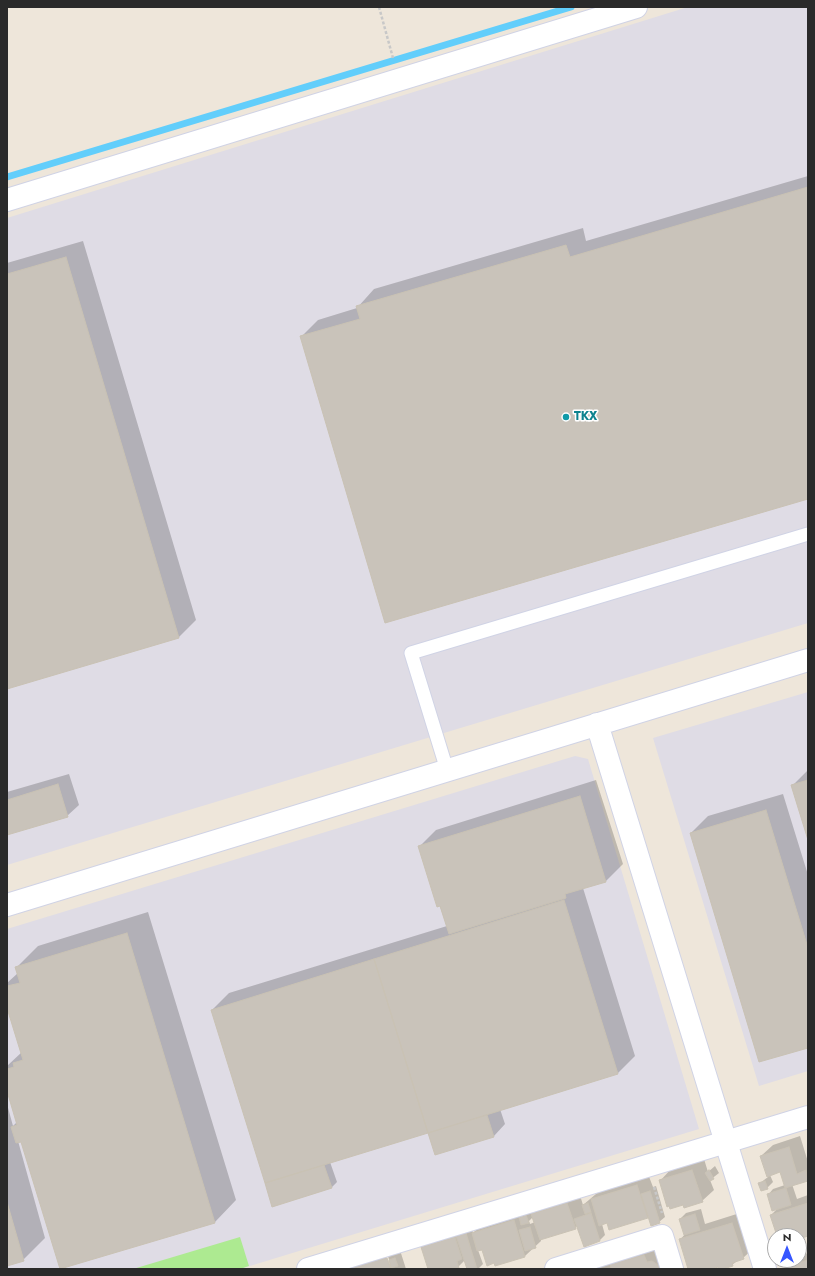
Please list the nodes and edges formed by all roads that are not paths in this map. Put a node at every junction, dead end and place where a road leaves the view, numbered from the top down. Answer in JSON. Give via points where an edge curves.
{"nodes":[{"id":1,"x":636,"y":7,"type":"edge"},
{"id":2,"x":7,"y":200,"type":"edge"},
{"id":3,"x":808,"y":534,"type":"edge"},
{"id":4,"x":808,"y":661,"type":"edge"},
{"id":5,"x":597,"y":724,"type":"junction"},
{"id":6,"x":446,"y":770,"type":"junction"},
{"id":7,"x":7,"y":905,"type":"edge"},
{"id":8,"x":808,"y":1117,"type":"edge"},
{"id":9,"x":726,"y":1142,"type":"junction"},
{"id":10,"x":308,"y":1269,"type":"edge"},
{"id":11,"x":556,"y":1269,"type":"edge"},
{"id":12,"x":672,"y":1269,"type":"edge"},
{"id":13,"x":765,"y":1269,"type":"edge"}],
"edges":[{"from":1,"to":2,"type":"street"},
{"from":3,"to":6,"type":"lane","via":[[411,653]]},
{"from":4,"to":5,"type":"street"},
{"from":5,"to":6,"type":"street"},
{"from":5,"to":9,"type":"street"},
{"from":6,"to":7,"type":"street"},
{"from":8,"to":9,"type":"street"},
{"from":9,"to":10,"type":"street"},
{"from":9,"to":13,"type":"street"},
{"from":11,"to":12,"type":"street","via":[[662,1236]]}]}
